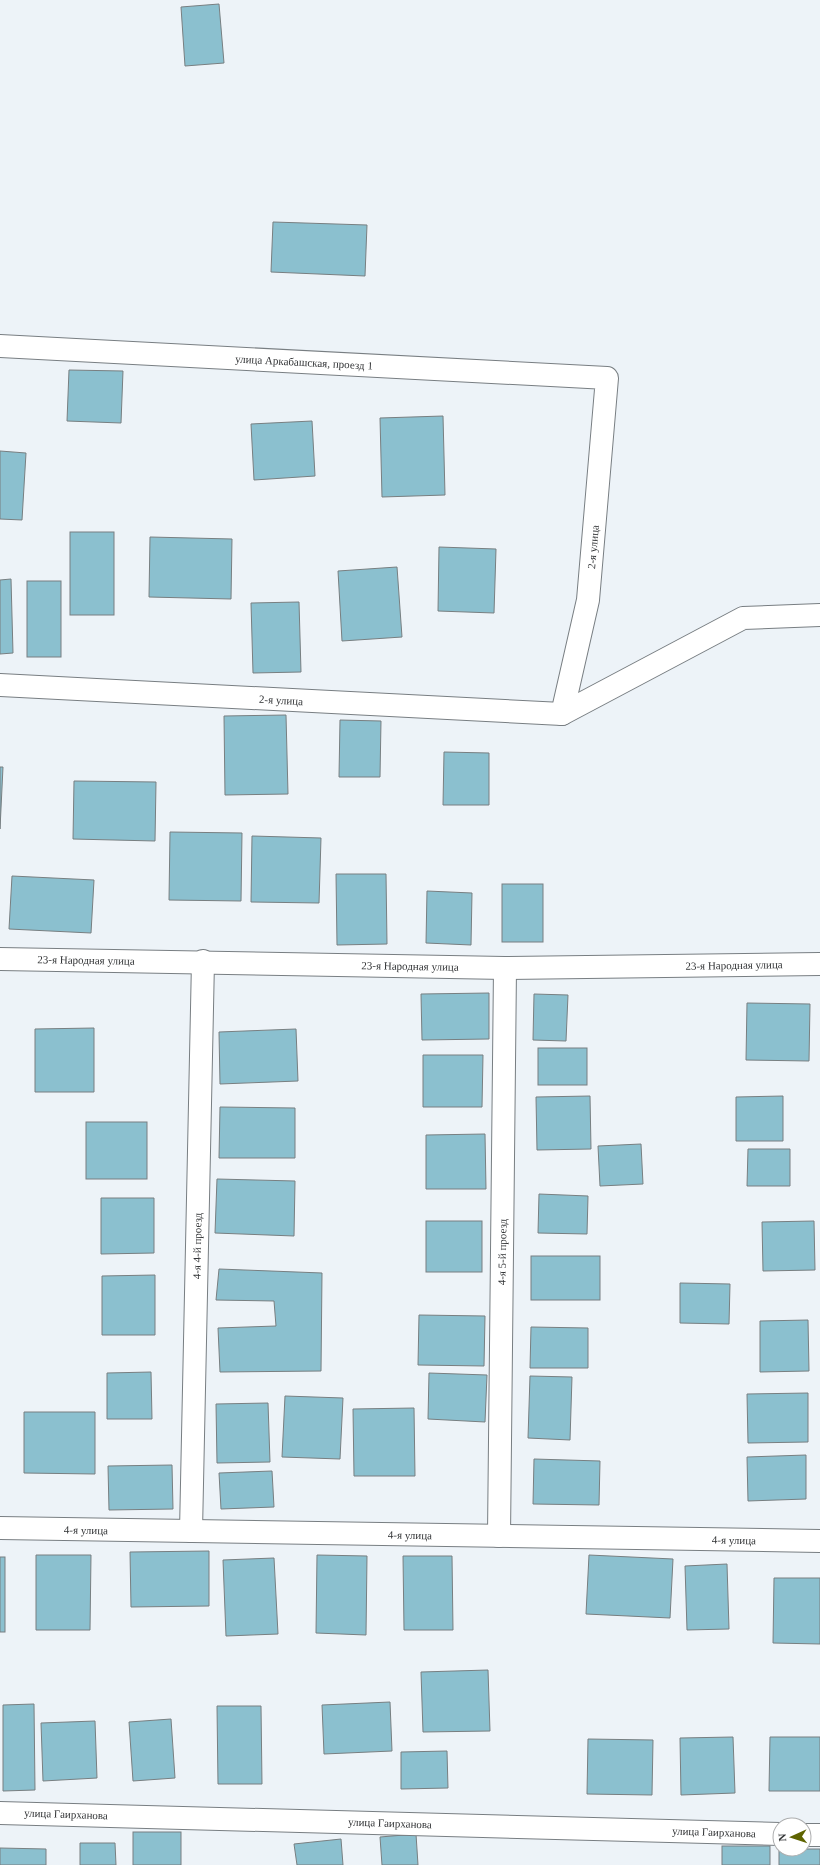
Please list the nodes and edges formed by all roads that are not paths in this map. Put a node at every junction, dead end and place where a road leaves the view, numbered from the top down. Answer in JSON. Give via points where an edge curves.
{"nodes":[{"id":1,"x":0,"y":346,"type":"edge"},
{"id":2,"x":607,"y":378,"type":"joint"},
{"id":3,"x":820,"y":615,"type":"edge"},
{"id":4,"x":0,"y":685,"type":"edge"},
{"id":5,"x":562,"y":714,"type":"junction"},
{"id":6,"x":0,"y":959,"type":"edge"},
{"id":7,"x":203,"y":961,"type":"junction"},
{"id":8,"x":820,"y":964,"type":"edge"},
{"id":9,"x":505,"y":968,"type":"junction"},
{"id":10,"x":0,"y":1528,"type":"edge"},
{"id":11,"x":191,"y":1531,"type":"junction"},
{"id":12,"x":499,"y":1536,"type":"junction"},
{"id":13,"x":820,"y":1541,"type":"edge"},
{"id":14,"x":0,"y":1813,"type":"edge"},
{"id":15,"x":772,"y":1834,"type":"edge"}],
"edges":[{"from":1,"to":2,"type":"street","name":"улица Аркабашская, проезд 1"},
{"from":2,"to":5,"type":"street","name":"2-я улица","via":[[588,600]]},
{"from":3,"to":5,"type":"street","via":[[743,618]]},
{"from":4,"to":5,"type":"street","name":"2-я улица"},
{"from":6,"to":7,"type":"street","name":"23-я Народная улица"},
{"from":7,"to":9,"type":"street","name":"23-я Народная улица"},
{"from":7,"to":11,"type":"street","name":"4-я 4-й проезд"},
{"from":8,"to":9,"type":"street","name":"23-я Народная улица"},
{"from":9,"to":12,"type":"street","name":"4-я 5-й проезд"},
{"from":10,"to":11,"type":"street","name":"4-я улица"},
{"from":11,"to":12,"type":"street","name":"4-я улица"},
{"from":12,"to":13,"type":"street","name":"4-я улица"},
{"from":14,"to":15,"type":"street","name":"улица Гаирханова"}]}
